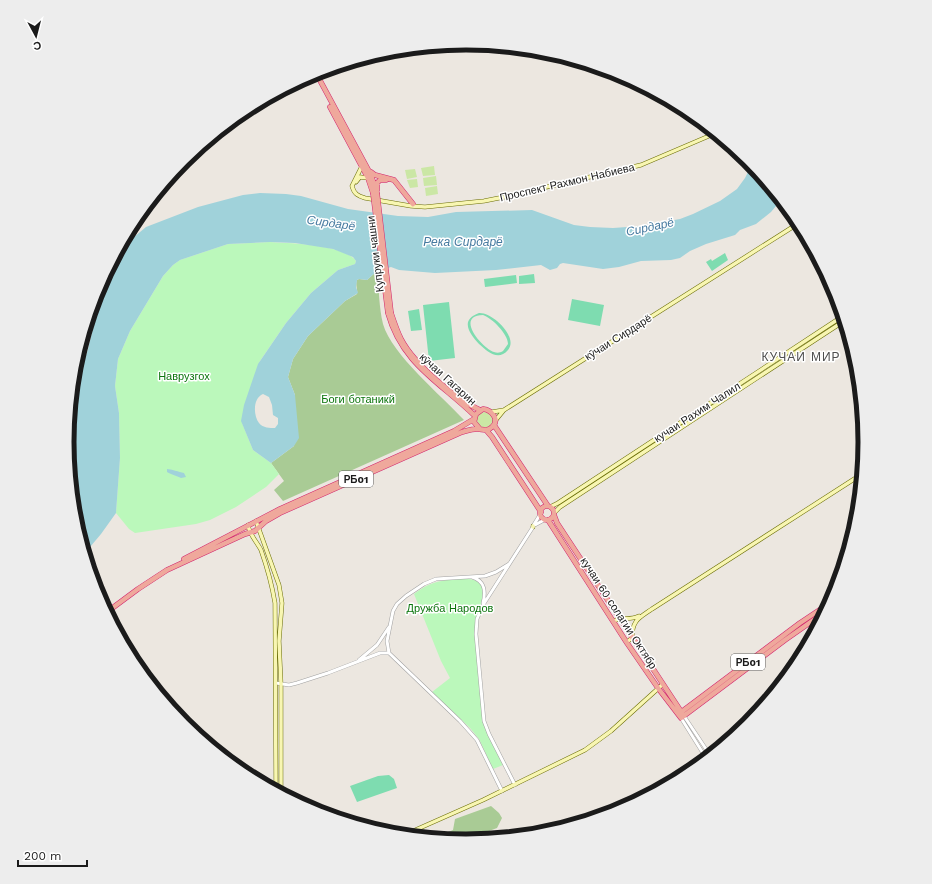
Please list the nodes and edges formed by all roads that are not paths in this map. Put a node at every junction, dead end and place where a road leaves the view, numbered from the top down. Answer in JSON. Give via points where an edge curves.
{"nodes":[{"id":1,"x":318,"y":79,"type":"edge"},
{"id":2,"x":318,"y":79,"type":"edge"},
{"id":3,"x":710,"y":135,"type":"edge"},
{"id":4,"x":361,"y":164,"type":"junction"},
{"id":5,"x":368,"y":170,"type":"junction"},
{"id":6,"x":368,"y":178,"type":"junction"},
{"id":7,"x":375,"y":193,"type":"junction"},
{"id":8,"x":411,"y":205,"type":"junction"},
{"id":9,"x":793,"y":227,"type":"edge"},
{"id":10,"x":390,"y":313,"type":"junction"},
{"id":11,"x":838,"y":319,"type":"edge"},
{"id":12,"x":840,"y":324,"type":"edge"},
{"id":13,"x":480,"y":410,"type":"junction"},
{"id":14,"x":504,"y":410,"type":"junction"},
{"id":15,"x":492,"y":412,"type":"junction"},
{"id":16,"x":474,"y":418,"type":"junction"},
{"id":17,"x":494,"y":423,"type":"junction"},
{"id":18,"x":479,"y":428,"type":"junction"},
{"id":19,"x":486,"y":430,"type":"junction"},
{"id":20,"x":856,"y":478,"type":"edge"},
{"id":21,"x":549,"y":507,"type":"junction"},
{"id":22,"x":541,"y":512,"type":"junction"},
{"id":23,"x":554,"y":514,"type":"junction"},
{"id":24,"x":546,"y":520,"type":"junction"},
{"id":25,"x":256,"y":521,"type":"junction"},
{"id":26,"x":248,"y":525,"type":"junction"},
{"id":27,"x":533,"y":527,"type":"junction"},
{"id":28,"x":259,"y":528,"type":"junction"},
{"id":29,"x":251,"y":533,"type":"junction"},
{"id":30,"x":180,"y":562,"type":"junction"},
{"id":31,"x":509,"y":564,"type":"junction"},
{"id":32,"x":590,"y":572,"type":"junction"},
{"id":33,"x":469,"y":577,"type":"junction"},
{"id":34,"x":584,"y":577,"type":"junction"},
{"id":35,"x":598,"y":585,"type":"junction"},
{"id":36,"x":592,"y":589,"type":"junction"},
{"id":37,"x":483,"y":605,"type":"junction"},
{"id":38,"x":111,"y":607,"type":"edge"},
{"id":39,"x":652,"y":609,"type":"junction"},
{"id":40,"x":820,"y":609,"type":"edge"},
{"id":41,"x":620,"y":618,"type":"junction"},
{"id":42,"x":816,"y":619,"type":"edge"},
{"id":43,"x":614,"y":621,"type":"junction"},
{"id":44,"x":390,"y":626,"type":"junction"},
{"id":45,"x":632,"y":638,"type":"junction"},
{"id":46,"x":626,"y":642,"type":"junction"},
{"id":47,"x":389,"y":654,"type":"junction"},
{"id":48,"x":347,"y":666,"type":"junction"},
{"id":49,"x":276,"y":683,"type":"junction"},
{"id":50,"x":281,"y":684,"type":"junction"},
{"id":51,"x":660,"y":686,"type":"junction"},
{"id":52,"x":681,"y":715,"type":"junction"},
{"id":53,"x":699,"y":738,"type":"junction"},
{"id":54,"x":695,"y":740,"type":"junction"},
{"id":55,"x":706,"y":750,"type":"joint"},
{"id":56,"x":702,"y":752,"type":"joint"},
{"id":57,"x":276,"y":784,"type":"edge"},
{"id":58,"x":515,"y":785,"type":"junction"},
{"id":59,"x":281,"y":787,"type":"edge"},
{"id":60,"x":502,"y":791,"type":"junction"},
{"id":61,"x":414,"y":831,"type":"edge"}],
"edges":[{"from":1,"to":4,"type":"highway"},
{"from":2,"to":5,"type":"highway"},
{"from":3,"to":8,"type":"main road","name":"Проспект Рахмон Набиева","via":[[651,162],[628,169],[484,201],[435,206]]},
{"from":4,"to":6,"type":"highway"},
{"from":4,"to":8,"type":"main road","via":[[352,186],[355,193],[365,198]]},
{"from":5,"to":7,"type":"highway"},
{"from":5,"to":8,"type":"highway","via":[[375,175],[394,180]]},
{"from":6,"to":7,"type":"highway"},
{"from":6,"to":8,"type":"main road","via":[[360,177],[356,182],[354,189],[359,194]]},
{"from":7,"to":8,"type":"highway","via":[[380,180],[390,180]]},
{"from":7,"to":10,"type":"highway","name":"Купруки чашни","bridge":true},
{"from":9,"to":14,"type":"main road","name":"кӯчаи Сирдарё"},
{"from":10,"to":13,"type":"highway","name":"кӯчаи Гагарин","via":[[409,351],[434,378],[470,406]]},
{"from":10,"to":16,"type":"highway","name":"кӯчаи Гагарин","via":[[398,340],[408,354]]},
{"from":11,"to":21,"type":"main road","name":"кучаи Рахим Чалил"},
{"from":12,"to":23,"type":"main road","name":"кучаи Рахим Чалил","via":[[560,507]]},
{"from":13,"to":15,"type":"highway"},
{"from":13,"to":16,"type":"highway","number":"РБ01"},
{"from":14,"to":15,"type":"main road"},
{"from":14,"to":17,"type":"main road"},
{"from":15,"to":17,"type":"highway"},
{"from":16,"to":18,"type":"highway"},
{"from":16,"to":25,"type":"highway","number":"РБ01","via":[[454,431]]},
{"from":17,"to":19,"type":"highway"},
{"from":17,"to":21,"type":"highway"},
{"from":18,"to":19,"type":"highway"},
{"from":18,"to":28,"type":"highway","number":"РБ01","via":[[462,432],[280,513]]},
{"from":19,"to":22,"type":"highway"},
{"from":20,"to":39,"type":"main road"},
{"from":21,"to":22,"type":"highway","via":[[544,507]]},
{"from":21,"to":23,"type":"highway"},
{"from":22,"to":24,"type":"highway"},
{"from":22,"to":27,"type":"street"},
{"from":23,"to":24,"type":"highway"},
{"from":23,"to":32,"type":"highway","name":"кучаи 60 солагии Октябр","via":[[557,523]]},
{"from":24,"to":27,"type":"street"},
{"from":24,"to":34,"type":"highway","name":"кучаи 60 солагии Октябр"},
{"from":25,"to":26,"type":"highway","number":"РБ01"},
{"from":25,"to":28,"type":"main road"},
{"from":26,"to":29,"type":"main road"},
{"from":26,"to":30,"type":"highway","number":"РБ01"},
{"from":27,"to":31,"type":"street"},
{"from":28,"to":29,"type":"highway","number":"РБ01"},
{"from":28,"to":50,"type":"main road","via":[[282,603]]},
{"from":29,"to":30,"type":"highway","number":"РБ01"},
{"from":29,"to":49,"type":"main road","via":[[261,550],[273,591]]},
{"from":30,"to":38,"type":"highway","number":"РБ01","via":[[152,576]]},
{"from":31,"to":33,"type":"street","via":[[490,575]]},
{"from":31,"to":37,"type":"street"},
{"from":32,"to":34,"type":"highway"},
{"from":32,"to":35,"type":"highway","name":"кучаи 60 солагии Октябр"},
{"from":33,"to":37,"type":"street","via":[[480,580],[484,587]]},
{"from":33,"to":44,"type":"street","via":[[436,579],[424,584],[397,604]]},
{"from":34,"to":36,"type":"highway","name":"кучаи 60 солагии Октябр"},
{"from":35,"to":36,"type":"highway","via":[[596,589]]},
{"from":35,"to":41,"type":"highway","name":"кучаи 60 солагии Октябр"},
{"from":36,"to":43,"type":"highway","name":"кучаи 60 солагии Октябр"},
{"from":37,"to":58,"type":"street","via":[[476,634],[484,721]]},
{"from":39,"to":41,"type":"main road","via":[[633,619]]},
{"from":39,"to":45,"type":"main road","via":[[636,621]]},
{"from":40,"to":52,"type":"highway","number":"РБ01"},
{"from":41,"to":43,"type":"main road"},
{"from":41,"to":45,"type":"highway","name":"кучаи 60 солагии Октябр"},
{"from":42,"to":52,"type":"highway","number":"РБ01"},
{"from":43,"to":46,"type":"highway","name":"кучаи 60 солагии Октябр"},
{"from":44,"to":47,"type":"street","via":[[387,645]]},
{"from":44,"to":48,"type":"street","via":[[377,645]]},
{"from":45,"to":46,"type":"main road"},
{"from":45,"to":51,"type":"highway","name":"кучаи 60 солагии Октябр"},
{"from":46,"to":51,"type":"highway","name":"кучаи 60 солагии Октябр"},
{"from":47,"to":48,"type":"street","via":[[380,653]]},
{"from":47,"to":60,"type":"street","via":[[452,712],[478,740]]},
{"from":48,"to":50,"type":"street","via":[[297,683]]},
{"from":49,"to":50,"type":"street"},
{"from":49,"to":57,"type":"main road"},
{"from":50,"to":59,"type":"main road"},
{"from":51,"to":52,"type":"highway"},
{"from":51,"to":58,"type":"main road","via":[[621,723],[585,750]]},
{"from":52,"to":53,"type":"street"},
{"from":52,"to":54,"type":"street"},
{"from":53,"to":54,"type":"street"},
{"from":53,"to":55,"type":"street"},
{"from":54,"to":56,"type":"street"},
{"from":55,"to":56,"type":"street"},
{"from":58,"to":60,"type":"main road"},
{"from":60,"to":61,"type":"main road"}]}
